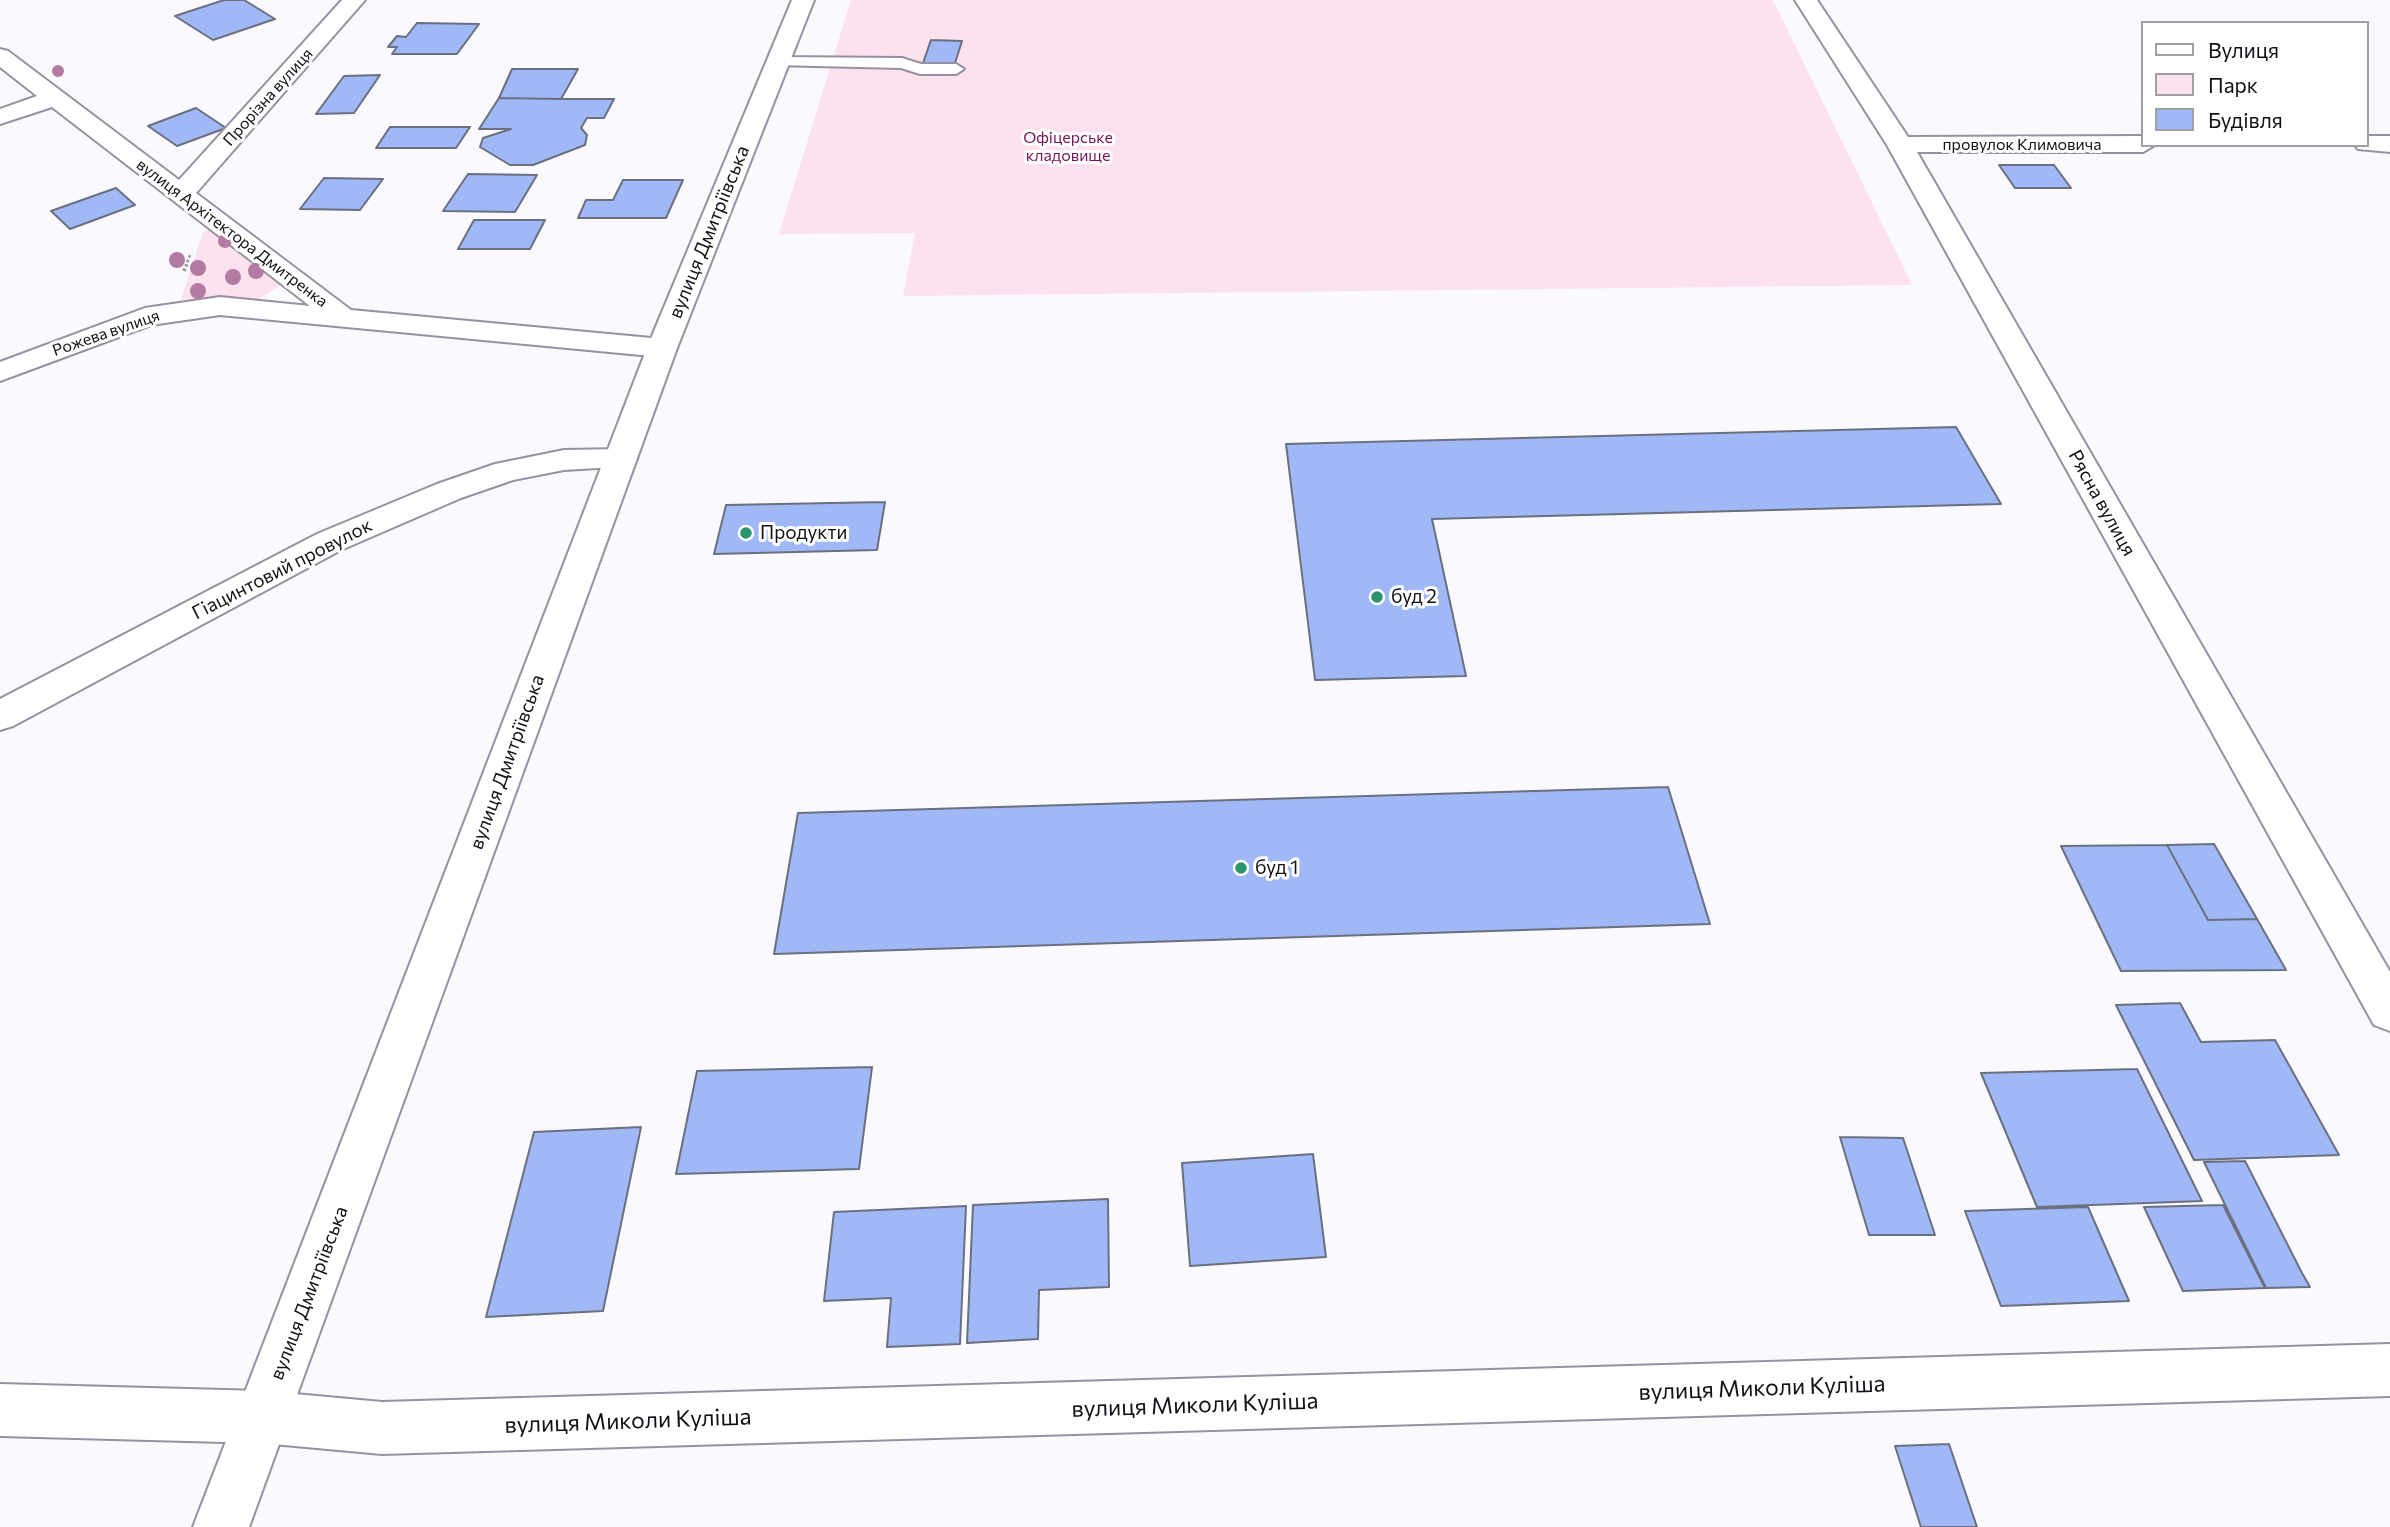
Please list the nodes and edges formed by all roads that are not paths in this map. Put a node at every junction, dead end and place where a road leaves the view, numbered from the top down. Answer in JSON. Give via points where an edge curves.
{"nodes":[{"id":1,"x":354,"y":0,"type":"edge"},
{"id":2,"x":803,"y":0,"type":"edge"},
{"id":3,"x":1806,"y":0,"type":"edge"},
{"id":4,"x":0,"y":56,"type":"edge"},
{"id":5,"x":778,"y":62,"type":"junction"},
{"id":6,"x":956,"y":69,"type":"dead end"},
{"id":7,"x":55,"y":98,"type":"junction"},
{"id":8,"x":0,"y":117,"type":"edge"},
{"id":9,"x":2142,"y":144,"type":"edge"},
{"id":10,"x":2369,"y":144,"type":"edge"},
{"id":11,"x":2390,"y":144,"type":"edge"},
{"id":12,"x":1900,"y":145,"type":"junction"},
{"id":13,"x":181,"y":194,"type":"junction"},
{"id":14,"x":340,"y":315,"type":"junction"},
{"id":15,"x":662,"y":348,"type":"junction"},
{"id":16,"x":0,"y":372,"type":"edge"},
{"id":17,"x":621,"y":458,"type":"junction"},
{"id":18,"x":0,"y":716,"type":"edge"},
{"id":19,"x":2390,"y":1012,"type":"edge"},
{"id":20,"x":2390,"y":1370,"type":"edge"},
{"id":21,"x":0,"y":1410,"type":"edge"},
{"id":22,"x":262,"y":1417,"type":"junction"},
{"id":23,"x":221,"y":1527,"type":"edge"}],
"edges":[{"from":1,"to":13,"type":"street","name":"Прорізна вулиця"},
{"from":2,"to":5,"type":"street","name":"вулиця Дмитріївська"},
{"from":3,"to":12,"type":"street","name":"Рясна вулиця"},
{"from":4,"to":7,"type":"street","name":"вулиця Архітектора Дмитренка"},
{"from":5,"to":6,"type":"lane","via":[[902,63],[920,69]]},
{"from":5,"to":15,"type":"street","name":"вулиця Дмитріївська"},
{"from":7,"to":8,"type":"street"},
{"from":7,"to":13,"type":"street","name":"вулиця Архітектора Дмитренка"},
{"from":9,"to":12,"type":"street","name":"провулок Климовича"},
{"from":10,"to":11,"type":"street"},
{"from":12,"to":19,"type":"street","name":"Рясна вулиця"},
{"from":13,"to":14,"type":"street","name":"вулиця Архітектора Дмитренка"},
{"from":14,"to":15,"type":"street","name":"вулиця Архітектора Дмитренка"},
{"from":14,"to":16,"type":"street","name":"Рожева вулиця","via":[[220,306],[183,309],[108,329]]},
{"from":15,"to":17,"type":"street","name":"вулиця Дмитріївська"},
{"from":17,"to":18,"type":"street","name":"Гіацинтовий провулок","via":[[564,460],[517,469],[449,491],[329,542]]},
{"from":17,"to":22,"type":"street","name":"вулиця Дмитріївська"},
{"from":20,"to":22,"type":"street","name":"вулиця Миколи Куліша","via":[[382,1428]]},
{"from":21,"to":22,"type":"street","name":"вулиця Миколи Куліша"},
{"from":22,"to":23,"type":"street","name":"вулиця Дмитріївська"}]}
